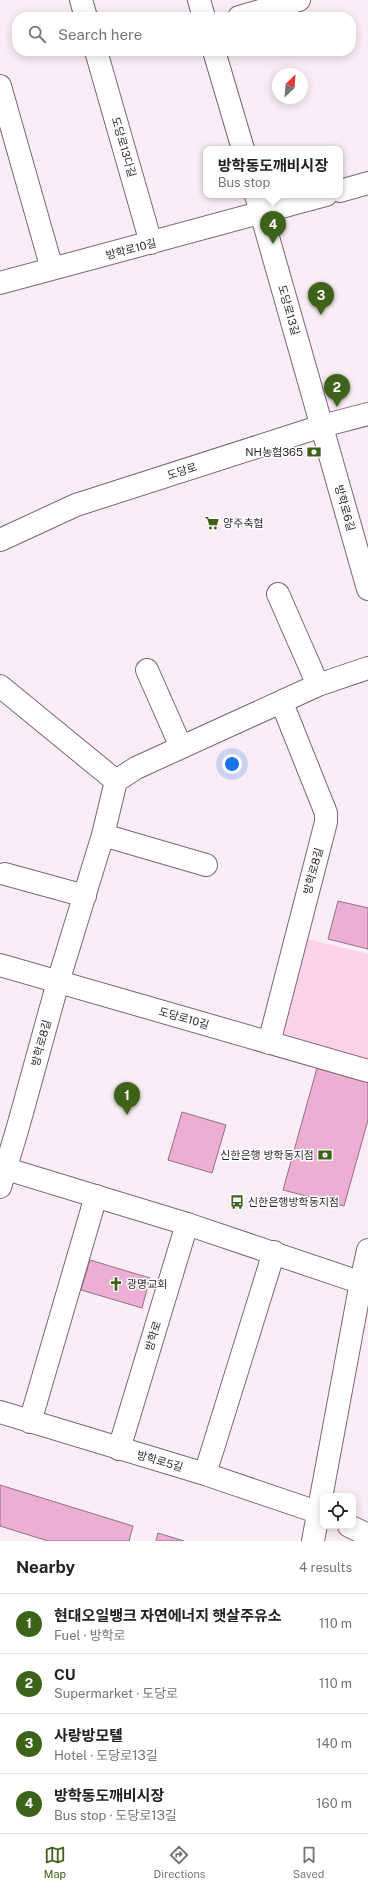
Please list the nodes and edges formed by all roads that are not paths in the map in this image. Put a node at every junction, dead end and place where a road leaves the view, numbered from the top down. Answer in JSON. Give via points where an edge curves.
{"nodes":[{"id":1,"x":81,"y":0,"type":"edge"},
{"id":2,"x":199,"y":0,"type":"edge"},
{"id":3,"x":299,"y":0,"type":"edge"},
{"id":4,"x":85,"y":12,"type":"edge"},
{"id":5,"x":203,"y":12,"type":"edge"},
{"id":6,"x":257,"y":12,"type":"edge"},
{"id":7,"x":97,"y":56,"type":"edge"},
{"id":8,"x":215,"y":56,"type":"edge"},
{"id":9,"x":0,"y":86,"type":"edge"},
{"id":10,"x":242,"y":146,"type":"edge"},
{"id":11,"x":368,"y":183,"type":"edge"},
{"id":12,"x":343,"y":190,"type":"edge"},
{"id":13,"x":303,"y":198,"type":"edge"},
{"id":14,"x":258,"y":204,"type":"edge"},
{"id":15,"x":151,"y":243,"type":"junction"},
{"id":16,"x":52,"y":270,"type":"junction"},
{"id":17,"x":0,"y":283,"type":"edge"},
{"id":18,"x":368,"y":414,"type":"edge"},
{"id":19,"x":322,"y":426,"type":"junction"},
{"id":20,"x":0,"y":540,"type":"edge"},
{"id":21,"x":368,"y":589,"type":"edge"},
{"id":22,"x":278,"y":594,"type":"dead end"},
{"id":23,"x":368,"y":668,"type":"edge"},
{"id":24,"x":147,"y":670,"type":"dead end"},
{"id":25,"x":318,"y":685,"type":"junction"},
{"id":26,"x":0,"y":686,"type":"edge"},
{"id":27,"x":282,"y":703,"type":"junction"},
{"id":28,"x":181,"y":747,"type":"junction"},
{"id":29,"x":116,"y":781,"type":"junction"},
{"id":30,"x":103,"y":835,"type":"junction"},
{"id":31,"x":206,"y":865,"type":"dead end"},
{"id":32,"x":5,"y":874,"type":"dead end"},
{"id":33,"x":84,"y":896,"type":"junction"},
{"id":34,"x":0,"y":965,"type":"edge"},
{"id":35,"x":58,"y":982,"type":"junction"},
{"id":36,"x":269,"y":1043,"type":"junction"},
{"id":37,"x":368,"y":1071,"type":"edge"},
{"id":38,"x":2,"y":1174,"type":"edge"},
{"id":39,"x":96,"y":1196,"type":"junction"},
{"id":40,"x":187,"y":1224,"type":"junction"},
{"id":41,"x":368,"y":1250,"type":"edge"},
{"id":42,"x":274,"y":1252,"type":"junction"},
{"id":43,"x":364,"y":1284,"type":"edge"},
{"id":44,"x":0,"y":1412,"type":"edge"},
{"id":45,"x":30,"y":1422,"type":"junction"},
{"id":46,"x":118,"y":1449,"type":"junction"},
{"id":47,"x":205,"y":1474,"type":"junction"},
{"id":48,"x":325,"y":1493,"type":"edge"},
{"id":49,"x":320,"y":1513,"type":"edge"},
{"id":50,"x":320,"y":1516,"type":"edge"},
{"id":51,"x":355,"y":1529,"type":"edge"},
{"id":52,"x":368,"y":1535,"type":"edge"},
{"id":53,"x":313,"y":1541,"type":"edge"}],
"edges":[{"from":1,"to":4,"type":"street"},
{"from":2,"to":5,"type":"street"},
{"from":3,"to":6,"type":"street"},
{"from":7,"to":15,"type":"street","name":"도당로13다길"},
{"from":8,"to":10,"type":"street"},
{"from":9,"to":16,"type":"street"},
{"from":11,"to":12,"type":"street"},
{"from":13,"to":14,"type":"street","name":"방학로10길"},
{"from":14,"to":15,"type":"street","name":"방학로10길"},
{"from":14,"to":19,"type":"street","name":"도당로13길"},
{"from":15,"to":16,"type":"street","name":"방학로10길"},
{"from":16,"to":17,"type":"street","name":"방학로10길"},
{"from":18,"to":19,"type":"street","name":"도당로"},
{"from":19,"to":20,"type":"street","name":"도당로","via":[[76,505]]},
{"from":19,"to":21,"type":"street","name":"방학로6길"},
{"from":22,"to":25,"type":"street"},
{"from":23,"to":25,"type":"street"},
{"from":24,"to":28,"type":"street"},
{"from":25,"to":27,"type":"street"},
{"from":26,"to":29,"type":"street"},
{"from":27,"to":28,"type":"street"},
{"from":27,"to":36,"type":"street","name":"방학로8길","via":[[326,813],[326,822]]},
{"from":28,"to":29,"type":"street","via":[[136,768]]},
{"from":29,"to":30,"type":"street","name":"방학로8길"},
{"from":30,"to":31,"type":"street"},
{"from":30,"to":33,"type":"street","name":"방학로8길"},
{"from":32,"to":33,"type":"street"},
{"from":33,"to":35,"type":"street","name":"방학로8길"},
{"from":34,"to":35,"type":"street","name":"도당로10길"},
{"from":35,"to":36,"type":"street","name":"도당로10길"},
{"from":35,"to":38,"type":"street","name":"방학로8길"},
{"from":36,"to":37,"type":"street","name":"도당로10길"},
{"from":38,"to":39,"type":"street"},
{"from":39,"to":40,"type":"street"},
{"from":39,"to":45,"type":"street"},
{"from":40,"to":42,"type":"street"},
{"from":40,"to":46,"type":"street","name":"방학로"},
{"from":41,"to":43,"type":"street"},
{"from":42,"to":43,"type":"street"},
{"from":42,"to":47,"type":"street"},
{"from":43,"to":48,"type":"street"},
{"from":44,"to":45,"type":"street","name":"방학로5길"},
{"from":45,"to":46,"type":"street","name":"방학로5길"},
{"from":46,"to":47,"type":"street","name":"방학로5길"},
{"from":47,"to":49,"type":"street","name":"방학로5길"},
{"from":50,"to":53,"type":"street"},
{"from":51,"to":52,"type":"street"}]}
